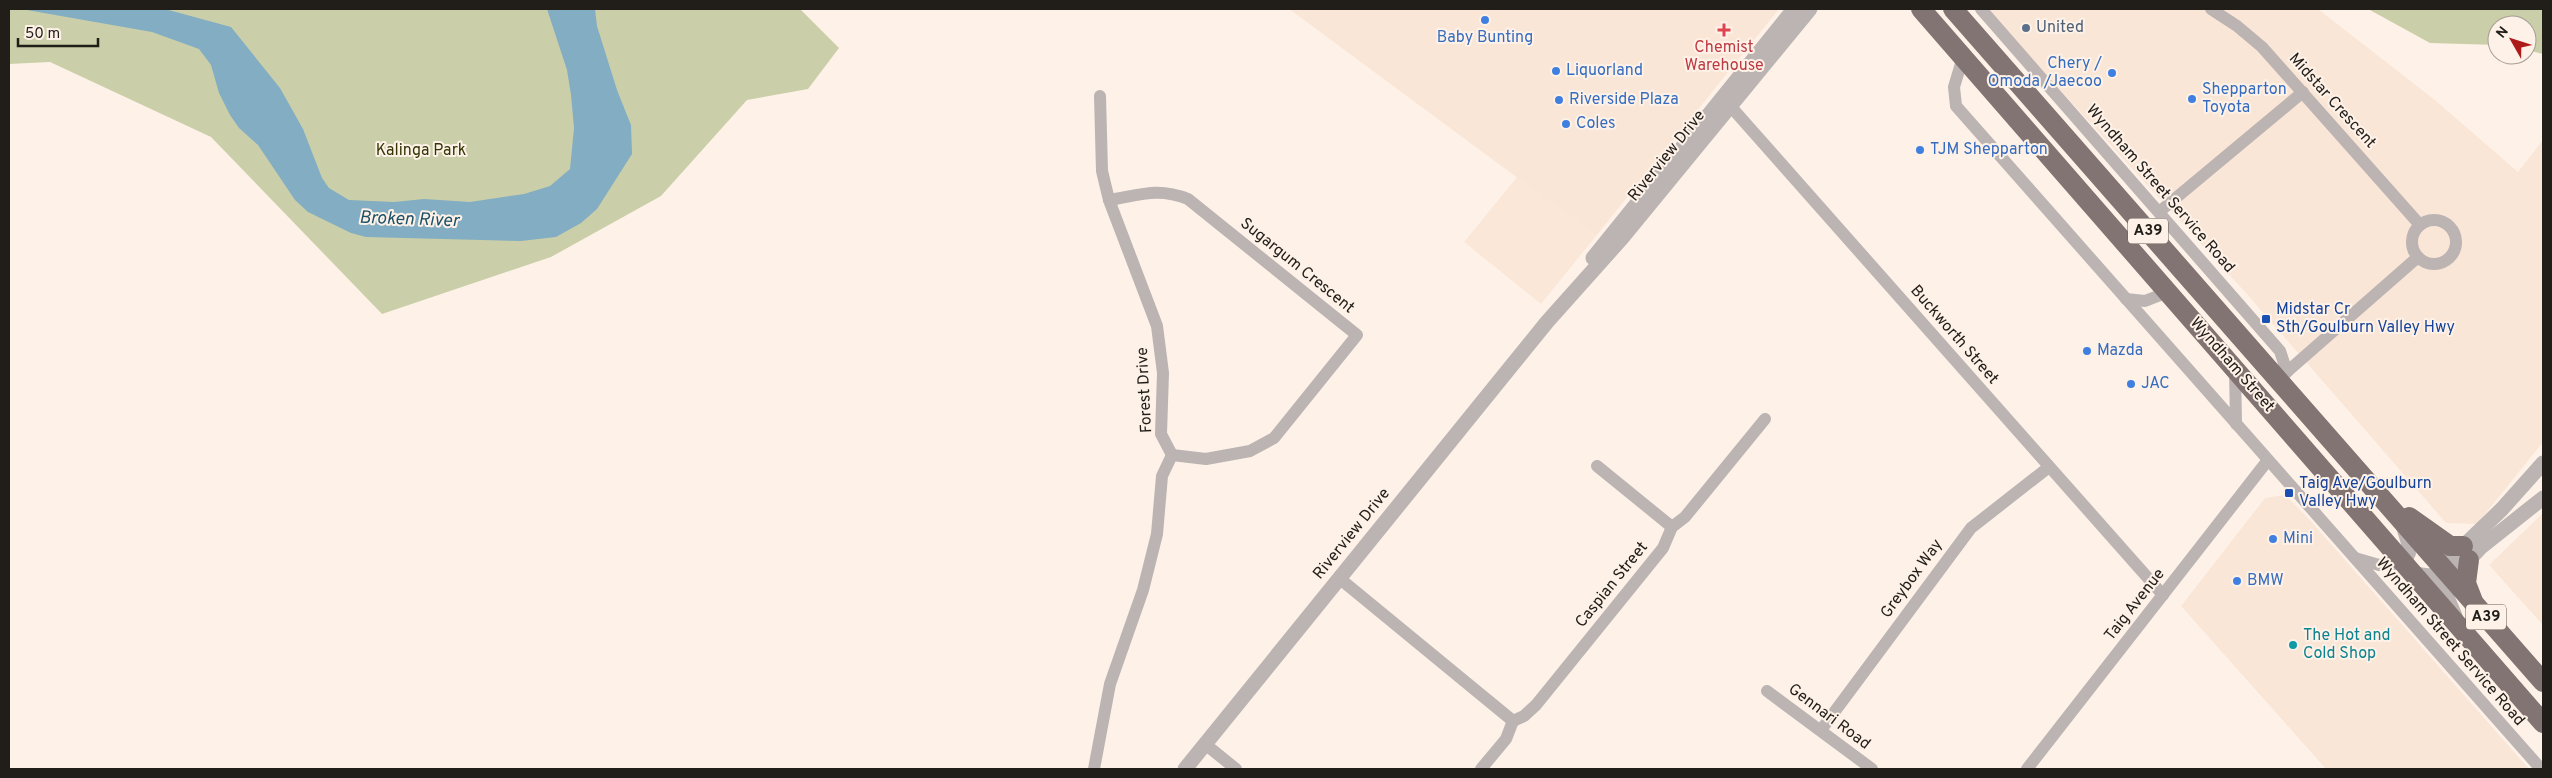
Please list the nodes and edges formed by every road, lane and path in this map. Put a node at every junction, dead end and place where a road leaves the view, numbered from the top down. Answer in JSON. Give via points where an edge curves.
{"nodes":[{"id":1,"x":1794,"y":9,"type":"edge"},
{"id":2,"x":1810,"y":9,"type":"edge"},
{"id":3,"x":1909,"y":9,"type":"edge"},
{"id":4,"x":1921,"y":9,"type":"edge"},
{"id":5,"x":1953,"y":9,"type":"edge"},
{"id":6,"x":1981,"y":9,"type":"edge"},
{"id":7,"x":2211,"y":9,"type":"edge"},
{"id":8,"x":1962,"y":56,"type":"junction"},
{"id":9,"x":2303,"y":92,"type":"junction"},
{"id":10,"x":1100,"y":96,"type":"dead end"},
{"id":11,"x":1726,"y":101,"type":"junction"},
{"id":12,"x":1110,"y":200,"type":"junction"},
{"id":13,"x":2159,"y":212,"type":"junction"},
{"id":14,"x":2420,"y":225,"type":"junction"},
{"id":15,"x":2418,"y":257,"type":"junction"},
{"id":16,"x":2182,"y":270,"type":"junction"},
{"id":17,"x":2197,"y":287,"type":"junction"},
{"id":18,"x":2168,"y":292,"type":"junction"},
{"id":19,"x":2126,"y":299,"type":"junction"},
{"id":20,"x":2184,"y":310,"type":"junction"},
{"id":21,"x":2235,"y":368,"type":"junction"},
{"id":22,"x":2282,"y":376,"type":"junction"},
{"id":23,"x":1766,"y":419,"type":"dead end"},
{"id":24,"x":2236,"y":424,"type":"junction"},
{"id":25,"x":1172,"y":455,"type":"junction"},
{"id":26,"x":2268,"y":460,"type":"junction"},
{"id":27,"x":2543,"y":463,"type":"edge"},
{"id":28,"x":1597,"y":466,"type":"dead end"},
{"id":29,"x":2049,"y":467,"type":"junction"},
{"id":30,"x":2519,"y":491,"type":"junction"},
{"id":31,"x":2384,"y":501,"type":"junction"},
{"id":32,"x":2539,"y":502,"type":"edge"},
{"id":33,"x":2398,"y":517,"type":"junction"},
{"id":34,"x":1672,"y":527,"type":"junction"},
{"id":35,"x":2466,"y":553,"type":"junction"},
{"id":36,"x":2355,"y":558,"type":"junction"},
{"id":37,"x":2410,"y":569,"type":"junction"},
{"id":38,"x":2445,"y":572,"type":"junction"},
{"id":39,"x":1339,"y":578,"type":"junction"},
{"id":40,"x":2163,"y":595,"type":"junction"},
{"id":41,"x":2474,"y":604,"type":"junction"},
{"id":42,"x":2459,"y":627,"type":"junction"},
{"id":43,"x":2498,"y":630,"type":"junction"},
{"id":44,"x":2495,"y":666,"type":"junction"},
{"id":45,"x":2543,"y":682,"type":"edge"},
{"id":46,"x":1766,"y":691,"type":"dead end"},
{"id":47,"x":1513,"y":721,"type":"junction"},
{"id":48,"x":2543,"y":723,"type":"edge"},
{"id":49,"x":1821,"y":730,"type":"junction"},
{"id":50,"x":1205,"y":744,"type":"junction"},
{"id":51,"x":1868,"y":768,"type":"edge"},
{"id":52,"x":1094,"y":769,"type":"edge"},
{"id":53,"x":1185,"y":769,"type":"edge"},
{"id":54,"x":1236,"y":769,"type":"edge"},
{"id":55,"x":1481,"y":769,"type":"edge"},
{"id":56,"x":2027,"y":769,"type":"edge"},
{"id":57,"x":2541,"y":769,"type":"edge"}],
"edges":[{"from":1,"to":11,"type":"street","name":"Riverview Drive"},
{"from":2,"to":11,"type":"street","name":"Riverview Drive"},
{"from":3,"to":8,"type":"highway","via":[[1934,36]]},
{"from":4,"to":8,"type":"highway","name":"Wyndham Street","number":"A39"},
{"from":5,"to":16,"type":"highway","name":"Wyndham Street","number":"A39"},
{"from":6,"to":13,"type":"street","name":"Wyndham Street Service Road"},
{"from":7,"to":9,"type":"street","name":"Midstar Crescent","via":[[2262,47]]},
{"from":8,"to":18,"type":"highway","name":"Wyndham Street","number":"A39"},
{"from":8,"to":19,"type":"street","name":"Wyndham Street Service Road","via":[[1954,87],[1956,106]]},
{"from":9,"to":13,"type":"street"},
{"from":9,"to":14,"type":"street","name":"Midstar Crescent"},
{"from":10,"to":12,"type":"street","name":"Forest Drive","via":[[1102,171]]},
{"from":11,"to":29,"type":"street","name":"Buckworth Street"},
{"from":11,"to":39,"type":"street","name":"Riverview Drive","via":[[1612,231],[1547,322]]},
{"from":12,"to":25,"type":"street","name":"Forest Drive","via":[[1157,326],[1163,373],[1161,434]]},
{"from":12,"to":25,"type":"street","name":"Sugargum Crescent","via":[[1170,192],[1188,198],[1357,336],[1274,438],[1250,451],[1206,459]]},
{"from":13,"to":22,"type":"street","name":"Wyndham Street Service Road","via":[[2280,351]]},
{"from":14,"to":15,"type":"street","via":[[2412,243]]},
{"from":14,"to":15,"type":"street","via":[[2441,221],[2451,228],[2455,243],[2454,250],[2442,262],[2427,263]]},
{"from":15,"to":22,"type":"street"},
{"from":16,"to":17,"type":"highway","name":"Wyndham Street","number":"A39"},
{"from":16,"to":18,"type":"highway"},
{"from":17,"to":20,"type":"highway"},
{"from":17,"to":22,"type":"highway","name":"Wyndham Street","number":"A39"},
{"from":18,"to":19,"type":"street","via":[[2145,301]]},
{"from":18,"to":20,"type":"highway","name":"Wyndham Street","number":"A39"},
{"from":19,"to":24,"type":"street","name":"Wyndham Street Service Road"},
{"from":20,"to":21,"type":"highway","name":"Wyndham Street","number":"A39"},
{"from":21,"to":24,"type":"street"},
{"from":21,"to":37,"type":"highway","name":"Wyndham Street","number":"A39"},
{"from":22,"to":31,"type":"highway","name":"Wyndham Street","number":"A39"},
{"from":23,"to":34,"type":"street","name":"Caspian Street","via":[[1685,517]]},
{"from":24,"to":26,"type":"street","name":"Wyndham Street Service Road"},
{"from":25,"to":52,"type":"street","via":[[1162,476],[1157,534],[1143,590],[1110,684]]},
{"from":26,"to":36,"type":"street","name":"Wyndham Street Service Road"},
{"from":26,"to":40,"type":"street","name":"Taig Avenue"},
{"from":27,"to":30,"type":"street"},
{"from":28,"to":34,"type":"street"},
{"from":29,"to":40,"type":"street","name":"Buckworth Street"},
{"from":29,"to":49,"type":"street","name":"Greybox Way","via":[[1971,528]]},
{"from":30,"to":32,"type":"street"},
{"from":30,"to":35,"type":"street"},
{"from":31,"to":33,"type":"highway","name":"Wyndham Street","number":"A39"},
{"from":31,"to":35,"type":"highway","via":[[2450,546]]},
{"from":32,"to":35,"type":"street","via":[[2480,548]]},
{"from":33,"to":37,"type":"street","name":"Wyndham Street Service Road","via":[[2410,552]]},
{"from":33,"to":38,"type":"highway","name":"Wyndham Street","number":"A39"},
{"from":34,"to":47,"type":"street","name":"Caspian Street","via":[[1663,548],[1536,704],[1524,716]]},
{"from":35,"to":38,"type":"street","via":[[2450,559]]},
{"from":35,"to":41,"type":"highway","via":[[2466,584]]},
{"from":36,"to":37,"type":"street","name":"Wyndham Street Service Road"},
{"from":36,"to":57,"type":"street","name":"Wyndham Street Service Road"},
{"from":37,"to":38,"type":"street","via":[[2429,576]]},
{"from":37,"to":42,"type":"highway","name":"Wyndham Street","number":"A39"},
{"from":38,"to":41,"type":"highway","name":"Wyndham Street","number":"A39"},
{"from":38,"to":42,"type":"street","via":[[2441,582]]},
{"from":39,"to":47,"type":"street"},
{"from":39,"to":50,"type":"street","name":"Riverview Drive"},
{"from":40,"to":56,"type":"street","name":"Taig Avenue"},
{"from":41,"to":43,"type":"highway","name":"Wyndham Street","number":"A39"},
{"from":42,"to":44,"type":"highway","name":"Wyndham Street","number":"A39"},
{"from":43,"to":44,"type":"highway","via":[[2492,651]]},
{"from":43,"to":45,"type":"highway","name":"Wyndham Street","number":"A39"},
{"from":44,"to":48,"type":"highway","name":"Wyndham Street","number":"A39"},
{"from":46,"to":49,"type":"street","name":"Gennari Road"},
{"from":47,"to":55,"type":"street","name":"Caspian Street","via":[[1506,739]]},
{"from":49,"to":51,"type":"street","name":"Gennari Road"},
{"from":50,"to":53,"type":"street","name":"Riverview Drive"},
{"from":50,"to":54,"type":"street"}]}
